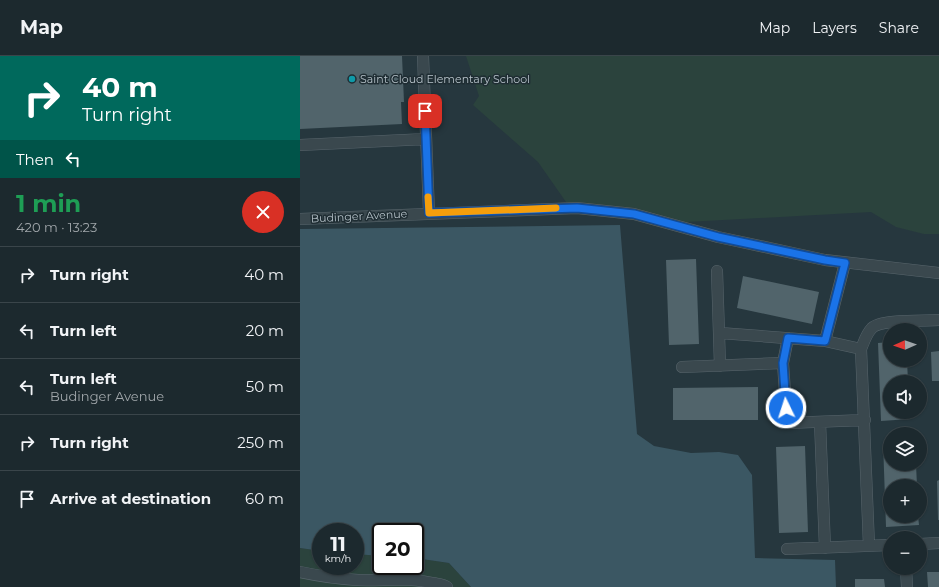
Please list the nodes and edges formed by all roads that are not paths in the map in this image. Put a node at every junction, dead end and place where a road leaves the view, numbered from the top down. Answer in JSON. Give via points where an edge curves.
{"nodes":[{"id":1,"x":423,"y":56,"type":"edge"},
{"id":2,"x":426,"y":139,"type":"junction"},
{"id":3,"x":300,"y":145,"type":"edge"},
{"id":4,"x":429,"y":213,"type":"junction"},
{"id":5,"x":300,"y":219,"type":"edge"},
{"id":6,"x":845,"y":263,"type":"junction"},
{"id":7,"x":717,"y":271,"type":"dead end"},
{"id":8,"x":939,"y":273,"type":"edge"},
{"id":9,"x":939,"y":320,"type":"edge"},
{"id":10,"x":720,"y":333,"type":"junction"},
{"id":11,"x":788,"y":338,"type":"junction"},
{"id":12,"x":825,"y":341,"type":"junction"},
{"id":13,"x":861,"y":350,"type":"junction"},
{"id":14,"x":783,"y":363,"type":"junction"},
{"id":15,"x":720,"y":366,"type":"junction"},
{"id":16,"x":682,"y":367,"type":"dead end"},
{"id":17,"x":865,"y":420,"type":"junction"},
{"id":18,"x":820,"y":422,"type":"junction"},
{"id":19,"x":939,"y":543,"type":"edge"},
{"id":20,"x":927,"y":544,"type":"edge"},
{"id":21,"x":883,"y":545,"type":"edge"},
{"id":22,"x":869,"y":546,"type":"junction"},
{"id":23,"x":825,"y":548,"type":"junction"},
{"id":24,"x":787,"y":549,"type":"dead end"},
{"id":25,"x":300,"y":572,"type":"edge"},
{"id":26,"x":906,"y":575,"type":"edge"},
{"id":27,"x":447,"y":587,"type":"edge"},
{"id":28,"x":907,"y":587,"type":"edge"}],
"edges":[{"from":1,"to":2,"type":"street"},
{"from":2,"to":3,"type":"street"},
{"from":2,"to":4,"type":"street"},
{"from":4,"to":5,"type":"street","name":"Budinger Avenue"},
{"from":4,"to":6,"type":"street","name":"Budinger Avenue","via":[[577,208],[627,213],[718,237]]},
{"from":6,"to":8,"type":"street","name":"Budinger Avenue"},
{"from":6,"to":12,"type":"street"},
{"from":7,"to":10,"type":"street"},
{"from":9,"to":13,"type":"street","via":[[882,323],[873,326]]},
{"from":10,"to":11,"type":"street"},
{"from":10,"to":15,"type":"street"},
{"from":11,"to":12,"type":"street"},
{"from":11,"to":14,"type":"street"},
{"from":12,"to":13,"type":"street"},
{"from":13,"to":17,"type":"street"},
{"from":14,"to":15,"type":"street"},
{"from":14,"to":18,"type":"street","via":[[787,424]]},
{"from":15,"to":16,"type":"street"},
{"from":17,"to":18,"type":"street"},
{"from":17,"to":22,"type":"street"},
{"from":18,"to":23,"type":"street"},
{"from":19,"to":20,"type":"street"},
{"from":21,"to":22,"type":"street"},
{"from":22,"to":23,"type":"street"},
{"from":23,"to":24,"type":"street"},
{"from":25,"to":27,"type":"street","via":[[359,580],[421,580]]},
{"from":26,"to":28,"type":"street"}]}
